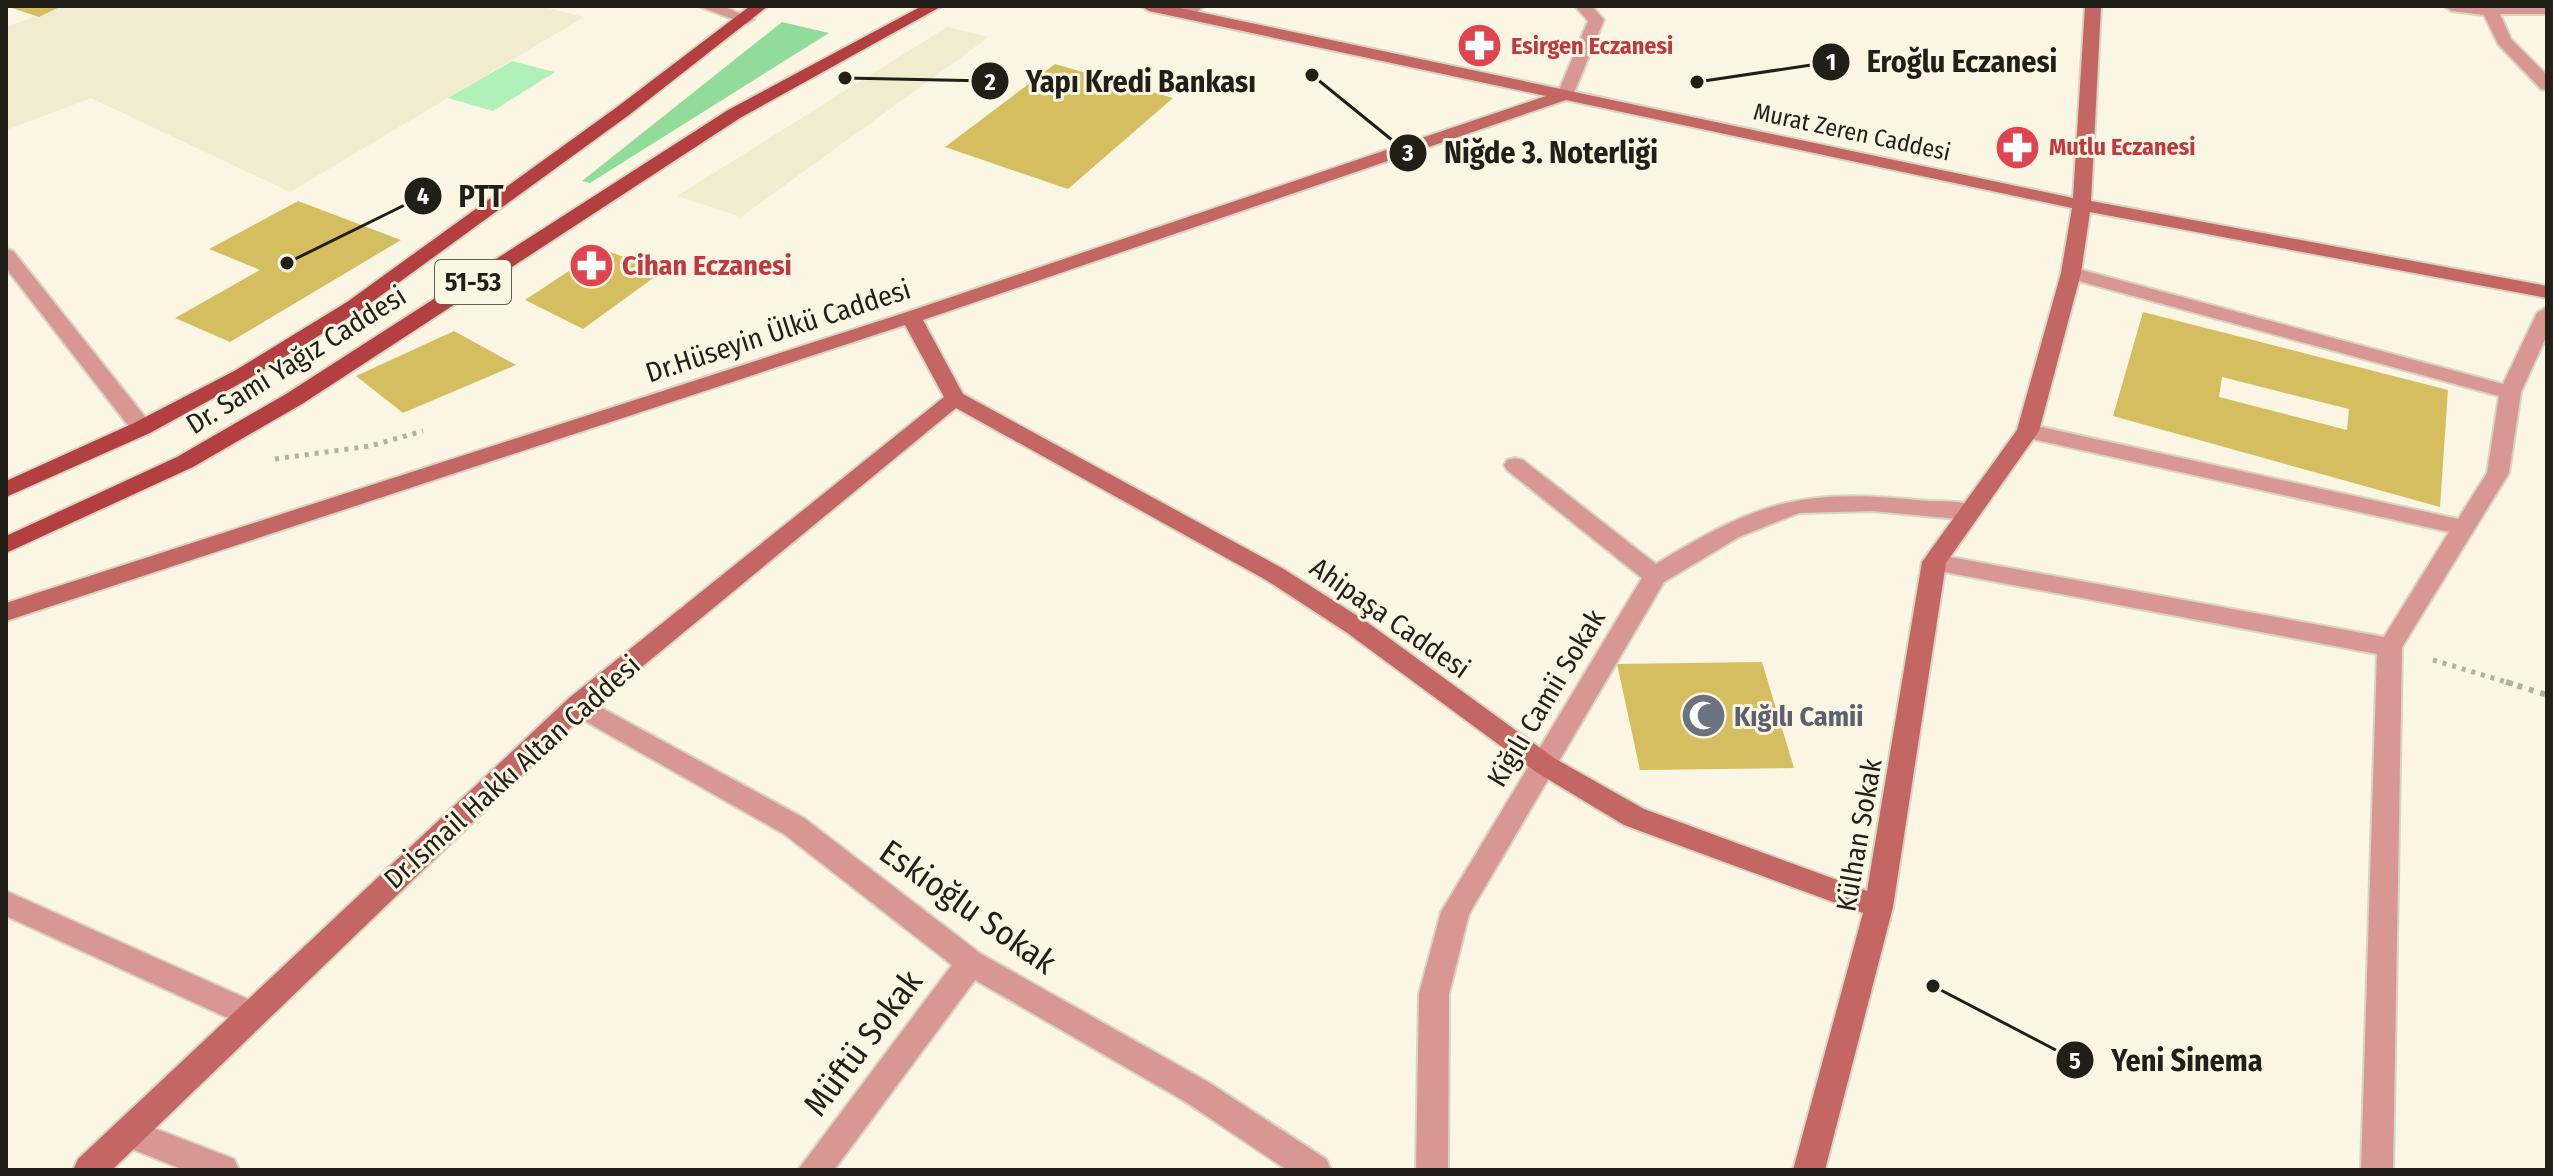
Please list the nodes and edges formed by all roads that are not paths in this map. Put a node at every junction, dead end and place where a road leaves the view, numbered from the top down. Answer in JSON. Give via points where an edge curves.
{"nodes":[{"id":1,"x":706,"y":6,"type":"edge"},
{"id":2,"x":934,"y":6,"type":"edge"},
{"id":3,"x":1149,"y":6,"type":"edge"},
{"id":4,"x":1583,"y":6,"type":"edge"},
{"id":5,"x":2093,"y":6,"type":"edge"},
{"id":6,"x":2452,"y":6,"type":"edge"},
{"id":7,"x":2473,"y":8,"type":"edge"},
{"id":8,"x":2547,"y":9,"type":"edge"},
{"id":9,"x":1190,"y":10,"type":"edge"},
{"id":10,"x":2490,"y":10,"type":"junction"},
{"id":11,"x":753,"y":13,"type":"edge"},
{"id":12,"x":2547,"y":85,"type":"edge"},
{"id":13,"x":1565,"y":95,"type":"junction"},
{"id":14,"x":2082,"y":205,"type":"junction"},
{"id":15,"x":6,"y":255,"type":"edge"},
{"id":16,"x":2071,"y":273,"type":"junction"},
{"id":17,"x":2547,"y":292,"type":"edge"},
{"id":18,"x":2547,"y":313,"type":"edge"},
{"id":19,"x":911,"y":317,"type":"junction"},
{"id":20,"x":2510,"y":392,"type":"junction"},
{"id":21,"x":955,"y":398,"type":"junction"},
{"id":22,"x":142,"y":428,"type":"junction"},
{"id":23,"x":2028,"y":431,"type":"junction"},
{"id":24,"x":1515,"y":465,"type":"dead end"},
{"id":25,"x":6,"y":490,"type":"edge"},
{"id":26,"x":1968,"y":512,"type":"junction"},
{"id":27,"x":2464,"y":528,"type":"junction"},
{"id":28,"x":6,"y":545,"type":"edge"},
{"id":29,"x":1934,"y":562,"type":"junction"},
{"id":30,"x":1655,"y":576,"type":"junction"},
{"id":31,"x":6,"y":612,"type":"edge"},
{"id":32,"x":2390,"y":647,"type":"junction"},
{"id":33,"x":578,"y":705,"type":"junction"},
{"id":34,"x":1545,"y":765,"type":"junction"},
{"id":35,"x":6,"y":903,"type":"edge"},
{"id":36,"x":1879,"y":907,"type":"junction"},
{"id":37,"x":971,"y":963,"type":"junction"},
{"id":38,"x":252,"y":1015,"type":"junction"},
{"id":39,"x":128,"y":1133,"type":"junction"},
{"id":40,"x":89,"y":1170,"type":"edge"},
{"id":41,"x":223,"y":1170,"type":"edge"},
{"id":42,"x":814,"y":1170,"type":"edge"},
{"id":43,"x":1315,"y":1170,"type":"edge"},
{"id":44,"x":1432,"y":1170,"type":"edge"},
{"id":45,"x":1809,"y":1170,"type":"edge"},
{"id":46,"x":2377,"y":1170,"type":"edge"}],
"edges":[{"from":1,"to":11,"type":"street"},
{"from":2,"to":28,"type":"main road","name":"Dr. Sami Yağız Caddesi","number":"51-53","via":[[721,122],[294,399],[185,462]]},
{"from":3,"to":9,"type":"street","name":"Murat Zeren Caddesi"},
{"from":4,"to":13,"type":"street","via":[[1596,20]]},
{"from":5,"to":14,"type":"street","name":"Külhan Sokak"},
{"from":6,"to":7,"type":"street"},
{"from":7,"to":10,"type":"street"},
{"from":8,"to":10,"type":"street"},
{"from":9,"to":13,"type":"street","name":"Murat Zeren Caddesi"},
{"from":10,"to":12,"type":"street","via":[[2504,41]]},
{"from":11,"to":22,"type":"main road","name":"Dr. Sami Yağız Caddesi","number":"51-53","via":[[354,306]]},
{"from":13,"to":14,"type":"street","name":"Murat Zeren Caddesi"},
{"from":13,"to":19,"type":"street","name":"Dr.Hüseyin Ülkü Caddesi"},
{"from":14,"to":16,"type":"street","name":"Külhan Sokak"},
{"from":14,"to":17,"type":"street","name":"Murat Zeren Caddesi"},
{"from":15,"to":22,"type":"street"},
{"from":16,"to":20,"type":"street"},
{"from":16,"to":23,"type":"street","name":"Külhan Sokak"},
{"from":18,"to":20,"type":"street"},
{"from":19,"to":21,"type":"street"},
{"from":19,"to":31,"type":"street","name":"Dr.Hüseyin Ülkü Caddesi"},
{"from":20,"to":27,"type":"street","via":[[2498,473]]},
{"from":21,"to":33,"type":"street","name":"Dr.İsmail Hakkı Altan Caddesi"},
{"from":21,"to":34,"type":"street","name":"Ahipaşa Caddesi","via":[[1274,574],[1355,626]]},
{"from":22,"to":25,"type":"main road","name":"Dr. Sami Yağız Caddesi","number":"51-53"},
{"from":23,"to":26,"type":"street","name":"Külhan Sokak"},
{"from":23,"to":27,"type":"street"},
{"from":24,"to":30,"type":"street"},
{"from":26,"to":29,"type":"street","name":"Külhan Sokak"},
{"from":26,"to":30,"type":"street","name":"Kiğılı Camii Sokak","via":[[1819,503],[1781,509]]},
{"from":27,"to":32,"type":"street"},
{"from":29,"to":32,"type":"street"},
{"from":29,"to":36,"type":"street","name":"Külhan Sokak"},
{"from":30,"to":34,"type":"street","name":"Kiğılı Camii Sokak"},
{"from":32,"to":46,"type":"street"},
{"from":33,"to":37,"type":"street","name":"Eskioğlu Sokak","via":[[794,826]]},
{"from":33,"to":38,"type":"street","name":"Dr.İsmail Hakkı Altan Caddesi"},
{"from":34,"to":36,"type":"street","name":"Ahipaşa Caddesi","via":[[1634,817]]},
{"from":34,"to":44,"type":"street","name":"Kiğılı Camii Sokak","via":[[1455,912],[1434,994]]},
{"from":35,"to":38,"type":"street"},
{"from":36,"to":45,"type":"street","name":"Külhan Sokak"},
{"from":37,"to":42,"type":"street","name":"Müftü Sokak"},
{"from":37,"to":43,"type":"street","name":"Eskioğlu Sokak","via":[[1197,1092]]},
{"from":38,"to":39,"type":"street","name":"Dr.İsmail Hakkı Altan Caddesi"},
{"from":39,"to":40,"type":"street","name":"Dr.İsmail Hakkı Altan Caddesi"},
{"from":39,"to":41,"type":"street"}]}
